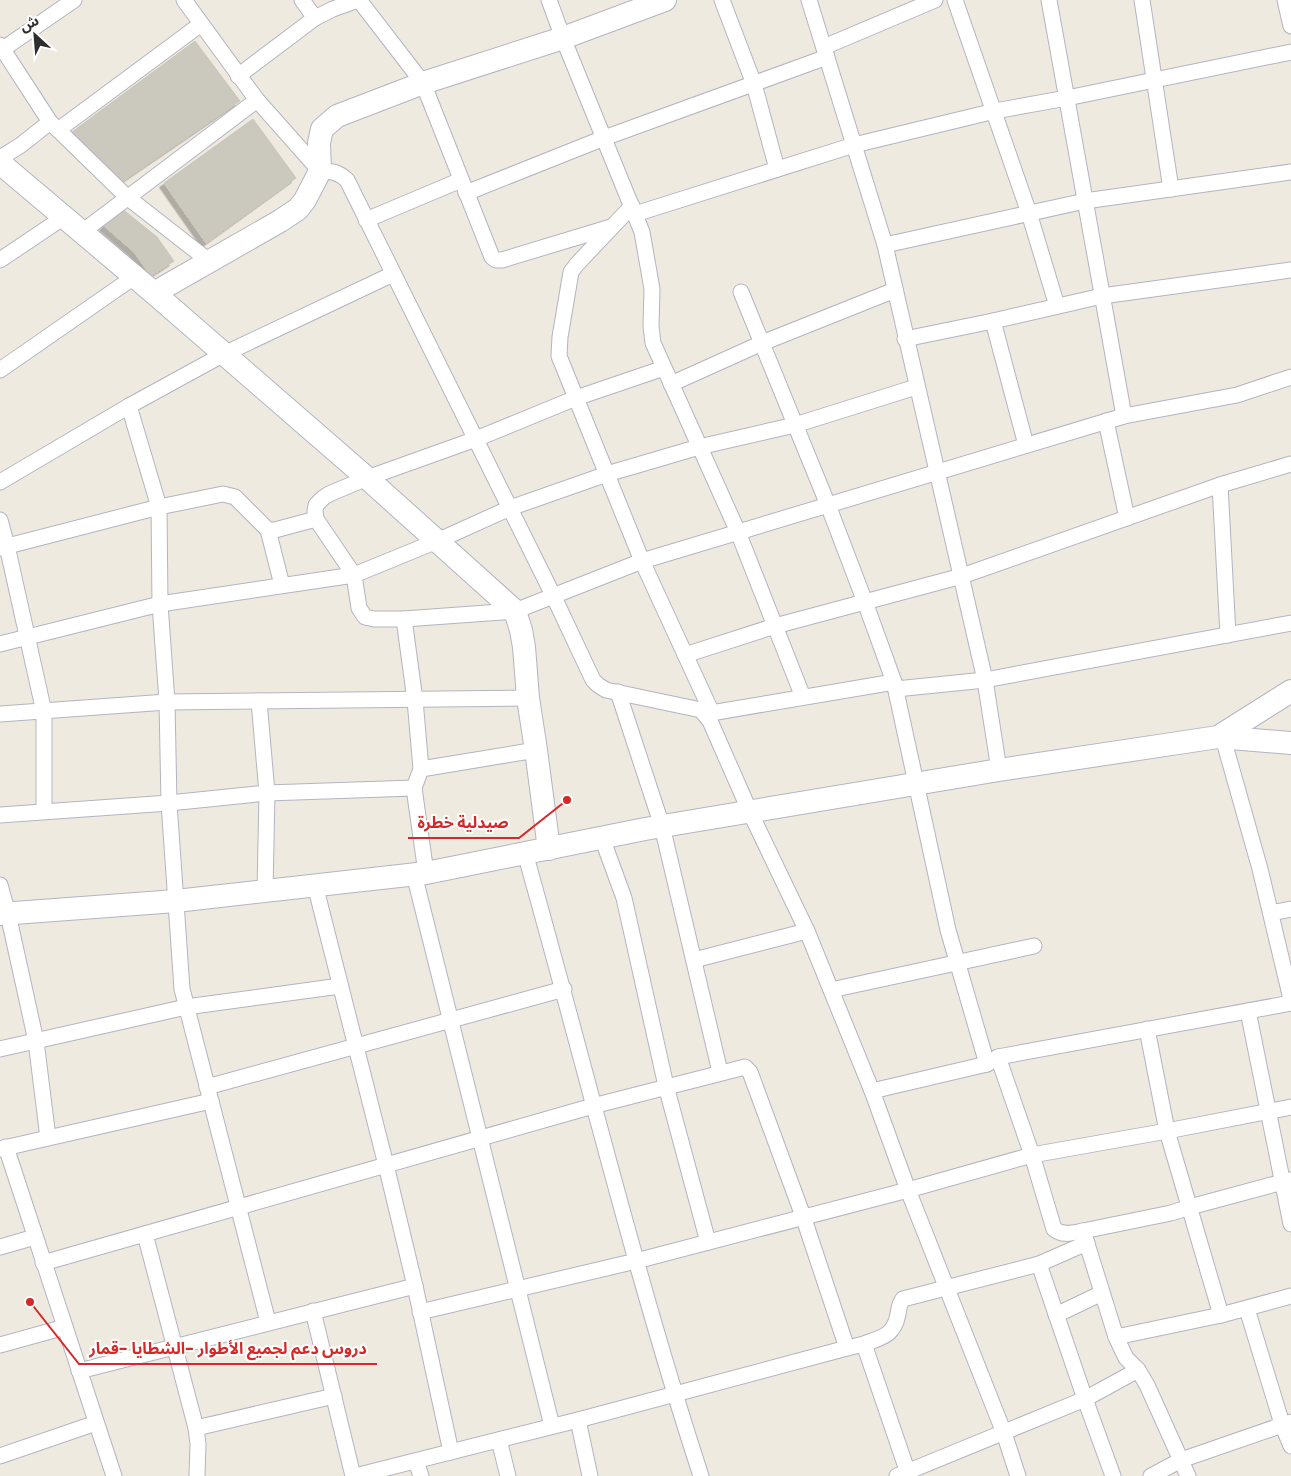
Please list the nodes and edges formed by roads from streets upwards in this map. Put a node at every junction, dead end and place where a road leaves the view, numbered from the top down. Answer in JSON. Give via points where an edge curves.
{"nodes":[{"id":1,"x":74,"y":0,"type":"edge"},
{"id":2,"x":184,"y":0,"type":"edge"},
{"id":3,"x":302,"y":0,"type":"edge"},
{"id":4,"x":358,"y":0,"type":"edge"},
{"id":5,"x":549,"y":0,"type":"edge"},
{"id":6,"x":665,"y":0,"type":"edge"},
{"id":7,"x":722,"y":0,"type":"edge"},
{"id":8,"x":809,"y":0,"type":"edge"},
{"id":9,"x":935,"y":0,"type":"edge"},
{"id":10,"x":955,"y":0,"type":"edge"},
{"id":11,"x":1049,"y":0,"type":"edge"},
{"id":12,"x":1142,"y":0,"type":"edge"},
{"id":13,"x":1285,"y":0,"type":"edge"},
{"id":14,"x":316,"y":18,"type":"junction"},
{"id":15,"x":201,"y":24,"type":"junction"},
{"id":16,"x":1291,"y":26,"type":"edge"},
{"id":17,"x":563,"y":38,"type":"junction"},
{"id":18,"x":1,"y":49,"type":"edge"},
{"id":19,"x":825,"y":52,"type":"junction"},
{"id":20,"x":1291,"y":52,"type":"edge"},
{"id":21,"x":238,"y":76,"type":"junction"},
{"id":22,"x":1155,"y":80,"type":"junction"},
{"id":23,"x":423,"y":83,"type":"junction"},
{"id":24,"x":754,"y":84,"type":"junction"},
{"id":25,"x":1067,"y":98,"type":"junction"},
{"id":26,"x":257,"y":100,"type":"junction"},
{"id":27,"x":995,"y":111,"type":"junction"},
{"id":28,"x":54,"y":126,"type":"junction"},
{"id":29,"x":604,"y":138,"type":"junction"},
{"id":30,"x":854,"y":145,"type":"junction"},
{"id":31,"x":0,"y":158,"type":"edge"},
{"id":32,"x":0,"y":163,"type":"edge"},
{"id":33,"x":777,"y":169,"type":"junction"},
{"id":34,"x":320,"y":171,"type":"junction"},
{"id":35,"x":1291,"y":172,"type":"edge"},
{"id":36,"x":464,"y":187,"type":"junction"},
{"id":37,"x":1171,"y":189,"type":"junction"},
{"id":38,"x":127,"y":197,"type":"junction"},
{"id":39,"x":1085,"y":201,"type":"junction"},
{"id":40,"x":633,"y":210,"type":"junction"},
{"id":41,"x":1029,"y":213,"type":"junction"},
{"id":42,"x":64,"y":217,"type":"junction"},
{"id":43,"x":366,"y":220,"type":"junction"},
{"id":44,"x":613,"y":226,"type":"junction"},
{"id":45,"x":82,"y":232,"type":"junction"},
{"id":46,"x":885,"y":245,"type":"junction"},
{"id":47,"x":0,"y":260,"type":"edge"},
{"id":48,"x":209,"y":261,"type":"junction"},
{"id":49,"x":1291,"y":270,"type":"edge"},
{"id":50,"x":393,"y":274,"type":"junction"},
{"id":51,"x":134,"y":277,"type":"junction"},
{"id":52,"x":894,"y":290,"type":"junction"},
{"id":53,"x":741,"y":292,"type":"dead end"},
{"id":54,"x":154,"y":293,"type":"junction"},
{"id":55,"x":1102,"y":296,"type":"junction"},
{"id":56,"x":1057,"y":306,"type":"junction"},
{"id":57,"x":993,"y":321,"type":"junction"},
{"id":58,"x":905,"y":339,"type":"junction"},
{"id":59,"x":762,"y":343,"type":"junction"},
{"id":60,"x":224,"y":354,"type":"junction"},
{"id":61,"x":664,"y":368,"type":"junction"},
{"id":62,"x":0,"y":370,"type":"edge"},
{"id":63,"x":1291,"y":378,"type":"edge"},
{"id":64,"x":671,"y":384,"type":"junction"},
{"id":65,"x":916,"y":386,"type":"junction"},
{"id":66,"x":576,"y":398,"type":"junction"},
{"id":67,"x":129,"y":406,"type":"junction"},
{"id":68,"x":1124,"y":416,"type":"junction"},
{"id":69,"x":1106,"y":421,"type":"junction"},
{"id":70,"x":795,"y":425,"type":"junction"},
{"id":71,"x":476,"y":439,"type":"junction"},
{"id":72,"x":1026,"y":445,"type":"junction"},
{"id":73,"x":700,"y":447,"type":"junction"},
{"id":74,"x":1291,"y":464,"type":"edge"},
{"id":75,"x":936,"y":472,"type":"junction"},
{"id":76,"x":607,"y":474,"type":"junction"},
{"id":77,"x":368,"y":478,"type":"junction"},
{"id":78,"x":0,"y":482,"type":"edge"},
{"id":79,"x":1220,"y":485,"type":"junction"},
{"id":80,"x":828,"y":505,"type":"junction"},
{"id":81,"x":159,"y":507,"type":"junction"},
{"id":82,"x":510,"y":508,"type":"junction"},
{"id":83,"x":1126,"y":518,"type":"junction"},
{"id":84,"x":316,"y":519,"type":"junction"},
{"id":85,"x":0,"y":520,"type":"edge"},
{"id":86,"x":268,"y":530,"type":"junction"},
{"id":87,"x":738,"y":532,"type":"junction"},
{"id":88,"x":437,"y":541,"type":"junction"},
{"id":89,"x":4,"y":547,"type":"edge"},
{"id":90,"x":642,"y":561,"type":"junction"},
{"id":91,"x":354,"y":574,"type":"junction"},
{"id":92,"x":962,"y":576,"type":"junction"},
{"id":93,"x":282,"y":584,"type":"junction"},
{"id":94,"x":554,"y":595,"type":"junction"},
{"id":95,"x":865,"y":602,"type":"junction"},
{"id":96,"x":160,"y":604,"type":"junction"},
{"id":97,"x":515,"y":612,"type":"junction"},
{"id":98,"x":404,"y":620,"type":"junction"},
{"id":99,"x":1291,"y":623,"type":"edge"},
{"id":100,"x":775,"y":626,"type":"junction"},
{"id":101,"x":1228,"y":635,"type":"junction"},
{"id":102,"x":27,"y":637,"type":"junction"},
{"id":103,"x":0,"y":644,"type":"edge"},
{"id":104,"x":686,"y":655,"type":"junction"},
{"id":105,"x":985,"y":680,"type":"junction"},
{"id":106,"x":895,"y":685,"type":"junction"},
{"id":107,"x":1291,"y":691,"type":"edge"},
{"id":108,"x":618,"y":692,"type":"junction"},
{"id":109,"x":803,"y":697,"type":"junction"},
{"id":110,"x":528,"y":698,"type":"junction"},
{"id":111,"x":415,"y":700,"type":"junction"},
{"id":112,"x":259,"y":701,"type":"junction"},
{"id":113,"x":166,"y":702,"type":"junction"},
{"id":114,"x":44,"y":712,"type":"junction"},
{"id":115,"x":709,"y":713,"type":"junction"},
{"id":116,"x":0,"y":714,"type":"edge"},
{"id":117,"x":1220,"y":737,"type":"junction"},
{"id":118,"x":1291,"y":744,"type":"edge"},
{"id":119,"x":536,"y":750,"type":"junction"},
{"id":120,"x":421,"y":768,"type":"junction"},
{"id":121,"x":999,"y":770,"type":"junction"},
{"id":122,"x":917,"y":784,"type":"junction"},
{"id":123,"x":414,"y":788,"type":"junction"},
{"id":124,"x":267,"y":793,"type":"junction"},
{"id":125,"x":169,"y":804,"type":"junction"},
{"id":126,"x":44,"y":811,"type":"junction"},
{"id":127,"x":750,"y":812,"type":"junction"},
{"id":128,"x":0,"y":815,"type":"edge"},
{"id":129,"x":662,"y":826,"type":"junction"},
{"id":130,"x":602,"y":838,"type":"junction"},
{"id":131,"x":549,"y":849,"type":"junction"},
{"id":132,"x":525,"y":853,"type":"junction"},
{"id":133,"x":420,"y":873,"type":"junction"},
{"id":134,"x":315,"y":885,"type":"junction"},
{"id":135,"x":0,"y":886,"type":"edge"},
{"id":136,"x":265,"y":891,"type":"junction"},
{"id":137,"x":176,"y":901,"type":"junction"},
{"id":138,"x":1291,"y":909,"type":"edge"},
{"id":139,"x":1271,"y":913,"type":"junction"},
{"id":140,"x":4,"y":914,"type":"edge"},
{"id":141,"x":806,"y":930,"type":"junction"},
{"id":142,"x":1034,"y":946,"type":"dead end"},
{"id":143,"x":694,"y":960,"type":"junction"},
{"id":144,"x":957,"y":962,"type":"junction"},
{"id":145,"x":340,"y":986,"type":"junction"},
{"id":146,"x":564,"y":990,"type":"junction"},
{"id":147,"x":831,"y":990,"type":"junction"},
{"id":148,"x":1291,"y":999,"type":"edge"},
{"id":149,"x":1291,"y":1003,"type":"edge"},
{"id":150,"x":186,"y":1007,"type":"junction"},
{"id":151,"x":1248,"y":1011,"type":"junction"},
{"id":152,"x":452,"y":1021,"type":"junction"},
{"id":153,"x":1147,"y":1030,"type":"junction"},
{"id":154,"x":36,"y":1040,"type":"junction"},
{"id":155,"x":356,"y":1047,"type":"junction"},
{"id":156,"x":0,"y":1049,"type":"edge"},
{"id":157,"x":993,"y":1060,"type":"junction"},
{"id":158,"x":720,"y":1072,"type":"junction"},
{"id":159,"x":666,"y":1086,"type":"junction"},
{"id":160,"x":872,"y":1091,"type":"junction"},
{"id":161,"x":209,"y":1094,"type":"junction"},
{"id":162,"x":593,"y":1106,"type":"junction"},
{"id":163,"x":1291,"y":1107,"type":"edge"},
{"id":164,"x":1269,"y":1112,"type":"junction"},
{"id":165,"x":1167,"y":1131,"type":"junction"},
{"id":166,"x":48,"y":1138,"type":"junction"},
{"id":167,"x":480,"y":1138,"type":"junction"},
{"id":168,"x":3,"y":1148,"type":"edge"},
{"id":169,"x":1032,"y":1155,"type":"junction"},
{"id":170,"x":386,"y":1165,"type":"junction"},
{"id":171,"x":1286,"y":1181,"type":"edge"},
{"id":172,"x":908,"y":1190,"type":"junction"},
{"id":173,"x":1190,"y":1206,"type":"junction"},
{"id":174,"x":238,"y":1208,"type":"junction"},
{"id":175,"x":803,"y":1216,"type":"junction"},
{"id":176,"x":1291,"y":1224,"type":"edge"},
{"id":177,"x":145,"y":1234,"type":"junction"},
{"id":178,"x":1085,"y":1237,"type":"junction"},
{"id":179,"x":35,"y":1238,"type":"junction"},
{"id":180,"x":708,"y":1242,"type":"junction"},
{"id":181,"x":0,"y":1247,"type":"edge"},
{"id":182,"x":636,"y":1261,"type":"junction"},
{"id":183,"x":43,"y":1263,"type":"junction"},
{"id":184,"x":1039,"y":1264,"type":"junction"},
{"id":185,"x":415,"y":1286,"type":"junction"},
{"id":186,"x":947,"y":1288,"type":"junction"},
{"id":187,"x":517,"y":1290,"type":"junction"},
{"id":188,"x":1102,"y":1293,"type":"junction"},
{"id":189,"x":1291,"y":1296,"type":"edge"},
{"id":190,"x":1246,"y":1308,"type":"junction"},
{"id":191,"x":313,"y":1311,"type":"junction"},
{"id":192,"x":420,"y":1312,"type":"junction"},
{"id":193,"x":1056,"y":1315,"type":"junction"},
{"id":194,"x":1221,"y":1315,"type":"junction"},
{"id":195,"x":268,"y":1322,"type":"junction"},
{"id":196,"x":65,"y":1327,"type":"junction"},
{"id":197,"x":1116,"y":1337,"type":"junction"},
{"id":198,"x":864,"y":1344,"type":"junction"},
{"id":199,"x":0,"y":1345,"type":"edge"},
{"id":200,"x":175,"y":1346,"type":"junction"},
{"id":201,"x":847,"y":1348,"type":"junction"},
{"id":202,"x":1138,"y":1370,"type":"junction"},
{"id":203,"x":79,"y":1371,"type":"junction"},
{"id":204,"x":674,"y":1395,"type":"junction"},
{"id":205,"x":334,"y":1396,"type":"junction"},
{"id":206,"x":1085,"y":1399,"type":"junction"},
{"id":207,"x":578,"y":1420,"type":"junction"},
{"id":208,"x":96,"y":1423,"type":"junction"},
{"id":209,"x":1287,"y":1423,"type":"edge"},
{"id":210,"x":552,"y":1426,"type":"junction"},
{"id":211,"x":196,"y":1428,"type":"junction"},
{"id":212,"x":1004,"y":1433,"type":"junction"},
{"id":213,"x":499,"y":1440,"type":"junction"},
{"id":214,"x":1291,"y":1446,"type":"edge"},
{"id":215,"x":451,"y":1452,"type":"junction"},
{"id":216,"x":0,"y":1456,"type":"edge"},
{"id":217,"x":1181,"y":1460,"type":"junction"},
{"id":218,"x":419,"y":1469,"type":"edge"},
{"id":219,"x":905,"y":1475,"type":"edge"},
{"id":220,"x":114,"y":1476,"type":"edge"},
{"id":221,"x":197,"y":1476,"type":"edge"},
{"id":222,"x":360,"y":1476,"type":"edge"},
{"id":223,"x":508,"y":1476,"type":"edge"},
{"id":224,"x":590,"y":1476,"type":"edge"},
{"id":225,"x":701,"y":1476,"type":"edge"},
{"id":226,"x":1018,"y":1476,"type":"edge"},
{"id":227,"x":1113,"y":1476,"type":"edge"},
{"id":228,"x":1151,"y":1476,"type":"edge"},
{"id":229,"x":1188,"y":1476,"type":"edge"}],
"edges":[{"from":1,"to":18,"type":"street"},
{"from":2,"to":15,"type":"street"},
{"from":3,"to":14,"type":"street"},
{"from":4,"to":14,"type":"street"},
{"from":4,"to":23,"type":"street"},
{"from":5,"to":17,"type":"street"},
{"from":6,"to":17,"type":"street"},
{"from":7,"to":24,"type":"street"},
{"from":8,"to":19,"type":"street"},
{"from":9,"to":19,"type":"street"},
{"from":10,"to":27,"type":"street"},
{"from":11,"to":25,"type":"street"},
{"from":12,"to":22,"type":"street"},
{"from":13,"to":16,"type":"street"},
{"from":14,"to":21,"type":"street"},
{"from":15,"to":21,"type":"street"},
{"from":15,"to":28,"type":"street"},
{"from":17,"to":23,"type":"street"},
{"from":17,"to":29,"type":"street"},
{"from":18,"to":28,"type":"street"},
{"from":19,"to":24,"type":"street"},
{"from":19,"to":30,"type":"street"},
{"from":20,"to":22,"type":"street"},
{"from":21,"to":26,"type":"street"},
{"from":22,"to":25,"type":"street"},
{"from":22,"to":37,"type":"street"},
{"from":23,"to":34,"type":"street","via":[[329,121],[319,135]]},
{"from":23,"to":36,"type":"street"},
{"from":24,"to":29,"type":"street"},
{"from":24,"to":33,"type":"street"},
{"from":25,"to":27,"type":"street"},
{"from":25,"to":39,"type":"street"},
{"from":26,"to":34,"type":"street"},
{"from":26,"to":38,"type":"street"},
{"from":27,"to":30,"type":"street"},
{"from":27,"to":41,"type":"street"},
{"from":28,"to":31,"type":"street"},
{"from":28,"to":38,"type":"street"},
{"from":29,"to":36,"type":"street"},
{"from":29,"to":40,"type":"street"},
{"from":30,"to":33,"type":"street"},
{"from":30,"to":46,"type":"street"},
{"from":32,"to":42,"type":"street"},
{"from":33,"to":40,"type":"street"},
{"from":34,"to":43,"type":"street","via":[[332,171],[347,180]]},
{"from":34,"to":48,"type":"street","via":[[298,208]]},
{"from":35,"to":37,"type":"street"},
{"from":36,"to":43,"type":"street"},
{"from":36,"to":44,"type":"street","via":[[489,253],[496,260]]},
{"from":37,"to":39,"type":"street"},
{"from":38,"to":45,"type":"street"},
{"from":38,"to":48,"type":"street"},
{"from":39,"to":41,"type":"street"},
{"from":39,"to":55,"type":"street"},
{"from":40,"to":44,"type":"street"},
{"from":40,"to":61,"type":"street","via":[[642,232],[650,272],[651,334]]},
{"from":41,"to":46,"type":"street"},
{"from":41,"to":56,"type":"street"},
{"from":42,"to":45,"type":"street"},
{"from":42,"to":47,"type":"street"},
{"from":43,"to":50,"type":"street"},
{"from":44,"to":66,"type":"street","via":[[577,264],[568,282],[559,356]]},
{"from":45,"to":51,"type":"street"},
{"from":46,"to":52,"type":"street"},
{"from":48,"to":54,"type":"street"},
{"from":49,"to":55,"type":"street"},
{"from":50,"to":60,"type":"street"},
{"from":50,"to":71,"type":"street"},
{"from":51,"to":54,"type":"street"},
{"from":51,"to":62,"type":"street"},
{"from":52,"to":58,"type":"street"},
{"from":52,"to":59,"type":"street"},
{"from":53,"to":59,"type":"street"},
{"from":54,"to":60,"type":"street"},
{"from":55,"to":56,"type":"street"},
{"from":55,"to":68,"type":"street"},
{"from":56,"to":57,"type":"street"},
{"from":57,"to":58,"type":"street"},
{"from":57,"to":72,"type":"street"},
{"from":58,"to":65,"type":"street"},
{"from":59,"to":64,"type":"street"},
{"from":59,"to":70,"type":"street"},
{"from":60,"to":67,"type":"street"},
{"from":60,"to":77,"type":"street"},
{"from":61,"to":64,"type":"street"},
{"from":61,"to":66,"type":"street"},
{"from":63,"to":68,"type":"street","via":[[1236,394]]},
{"from":64,"to":73,"type":"street"},
{"from":65,"to":70,"type":"street"},
{"from":65,"to":75,"type":"street"},
{"from":66,"to":71,"type":"street"},
{"from":66,"to":76,"type":"street"},
{"from":67,"to":78,"type":"street"},
{"from":67,"to":81,"type":"street"},
{"from":68,"to":69,"type":"street"},
{"from":69,"to":72,"type":"street"},
{"from":69,"to":83,"type":"street"},
{"from":70,"to":73,"type":"street"},
{"from":70,"to":80,"type":"street"},
{"from":71,"to":77,"type":"street"},
{"from":71,"to":82,"type":"street"},
{"from":72,"to":75,"type":"street"},
{"from":73,"to":76,"type":"street"},
{"from":73,"to":87,"type":"street"},
{"from":74,"to":79,"type":"street"},
{"from":75,"to":80,"type":"street"},
{"from":75,"to":92,"type":"street"},
{"from":76,"to":82,"type":"street"},
{"from":76,"to":90,"type":"street"},
{"from":77,"to":84,"type":"street","via":[[323,498],[316,505]]},
{"from":77,"to":88,"type":"street"},
{"from":79,"to":83,"type":"street"},
{"from":79,"to":101,"type":"street"},
{"from":80,"to":87,"type":"street"},
{"from":80,"to":95,"type":"street"},
{"from":81,"to":86,"type":"street","via":[[230,495],[236,497]]},
{"from":81,"to":89,"type":"street"},
{"from":81,"to":96,"type":"street"},
{"from":82,"to":88,"type":"street"},
{"from":82,"to":94,"type":"street"},
{"from":83,"to":92,"type":"street"},
{"from":84,"to":86,"type":"street"},
{"from":84,"to":91,"type":"street"},
{"from":85,"to":89,"type":"street"},
{"from":86,"to":93,"type":"street"},
{"from":87,"to":90,"type":"street"},
{"from":87,"to":100,"type":"street"},
{"from":88,"to":91,"type":"street"},
{"from":88,"to":97,"type":"street"},
{"from":89,"to":102,"type":"street"},
{"from":90,"to":94,"type":"street"},
{"from":90,"to":104,"type":"street"},
{"from":91,"to":93,"type":"street"},
{"from":91,"to":98,"type":"street","via":[[360,608],[365,617]]},
{"from":92,"to":95,"type":"street"},
{"from":92,"to":105,"type":"street"},
{"from":93,"to":96,"type":"street"},
{"from":94,"to":97,"type":"street"},
{"from":94,"to":108,"type":"street","via":[[593,680],[606,690]]},
{"from":95,"to":100,"type":"street"},
{"from":95,"to":106,"type":"street"},
{"from":96,"to":102,"type":"street"},
{"from":96,"to":113,"type":"street"},
{"from":97,"to":98,"type":"street"},
{"from":97,"to":110,"type":"street","via":[[524,647]]},
{"from":98,"to":111,"type":"street"},
{"from":99,"to":101,"type":"street"},
{"from":100,"to":104,"type":"street"},
{"from":100,"to":109,"type":"street"},
{"from":101,"to":105,"type":"street"},
{"from":102,"to":103,"type":"street"},
{"from":102,"to":114,"type":"street"},
{"from":104,"to":115,"type":"street"},
{"from":105,"to":106,"type":"street"},
{"from":105,"to":121,"type":"street"},
{"from":106,"to":109,"type":"street"},
{"from":106,"to":122,"type":"street"},
{"from":107,"to":117,"type":"street"},
{"from":108,"to":115,"type":"street"},
{"from":108,"to":129,"type":"street"},
{"from":109,"to":115,"type":"street"},
{"from":110,"to":111,"type":"street"},
{"from":110,"to":119,"type":"street"},
{"from":111,"to":112,"type":"street"},
{"from":111,"to":120,"type":"street"},
{"from":112,"to":113,"type":"street"},
{"from":112,"to":124,"type":"street"},
{"from":113,"to":114,"type":"street"},
{"from":113,"to":125,"type":"street"},
{"from":114,"to":116,"type":"street"},
{"from":114,"to":126,"type":"street"},
{"from":115,"to":127,"type":"street"},
{"from":117,"to":118,"type":"street"},
{"from":117,"to":121,"type":"street"},
{"from":117,"to":139,"type":"street"},
{"from":119,"to":120,"type":"street"},
{"from":119,"to":131,"type":"street"},
{"from":120,"to":123,"type":"street"},
{"from":121,"to":122,"type":"street"},
{"from":122,"to":127,"type":"street"},
{"from":122,"to":144,"type":"street"},
{"from":123,"to":124,"type":"street"},
{"from":123,"to":133,"type":"street"},
{"from":124,"to":125,"type":"street"},
{"from":124,"to":136,"type":"street"},
{"from":125,"to":126,"type":"street"},
{"from":125,"to":137,"type":"street"},
{"from":126,"to":128,"type":"street"},
{"from":127,"to":129,"type":"street"},
{"from":127,"to":141,"type":"street"},
{"from":129,"to":130,"type":"street"},
{"from":129,"to":143,"type":"street"},
{"from":130,"to":131,"type":"street"},
{"from":130,"to":159,"type":"street","via":[[624,898]]},
{"from":131,"to":132,"type":"street"},
{"from":132,"to":133,"type":"street"},
{"from":132,"to":146,"type":"street"},
{"from":133,"to":134,"type":"street"},
{"from":133,"to":152,"type":"street"},
{"from":134,"to":136,"type":"street"},
{"from":134,"to":145,"type":"street"},
{"from":135,"to":140,"type":"street"},
{"from":136,"to":137,"type":"street"},
{"from":137,"to":140,"type":"street"},
{"from":137,"to":150,"type":"street","via":[[180,979]]},
{"from":138,"to":139,"type":"street"},
{"from":139,"to":148,"type":"street"},
{"from":140,"to":154,"type":"street"},
{"from":141,"to":143,"type":"street"},
{"from":141,"to":147,"type":"street"},
{"from":142,"to":144,"type":"street"},
{"from":143,"to":158,"type":"street"},
{"from":144,"to":147,"type":"street"},
{"from":144,"to":157,"type":"street"},
{"from":145,"to":150,"type":"street"},
{"from":145,"to":155,"type":"street"},
{"from":146,"to":152,"type":"street"},
{"from":146,"to":162,"type":"street"},
{"from":147,"to":160,"type":"street"},
{"from":149,"to":151,"type":"street"},
{"from":150,"to":154,"type":"street"},
{"from":150,"to":161,"type":"street"},
{"from":151,"to":153,"type":"street"},
{"from":151,"to":164,"type":"street"},
{"from":152,"to":155,"type":"street"},
{"from":152,"to":167,"type":"street"},
{"from":153,"to":157,"type":"street"},
{"from":153,"to":165,"type":"street"},
{"from":154,"to":156,"type":"street"},
{"from":154,"to":166,"type":"street"},
{"from":155,"to":161,"type":"street"},
{"from":155,"to":170,"type":"street"},
{"from":157,"to":160,"type":"street"},
{"from":157,"to":169,"type":"street"},
{"from":158,"to":159,"type":"street"},
{"from":158,"to":175,"type":"street","via":[[742,1066],[749,1070]]},
{"from":159,"to":162,"type":"street"},
{"from":159,"to":180,"type":"street"},
{"from":160,"to":172,"type":"street"},
{"from":161,"to":166,"type":"street"},
{"from":161,"to":174,"type":"street"},
{"from":162,"to":167,"type":"street"},
{"from":162,"to":182,"type":"street"},
{"from":163,"to":164,"type":"street"},
{"from":164,"to":165,"type":"street"},
{"from":164,"to":171,"type":"street"},
{"from":165,"to":169,"type":"street"},
{"from":165,"to":173,"type":"street"},
{"from":166,"to":168,"type":"street"},
{"from":167,"to":170,"type":"street"},
{"from":167,"to":187,"type":"street"},
{"from":168,"to":179,"type":"street"},
{"from":169,"to":172,"type":"street"},
{"from":169,"to":178,"type":"street","via":[[1054,1229],[1059,1234]]},
{"from":170,"to":174,"type":"street"},
{"from":170,"to":185,"type":"street"},
{"from":171,"to":173,"type":"street"},
{"from":171,"to":176,"type":"street"},
{"from":172,"to":175,"type":"street"},
{"from":172,"to":186,"type":"street"},
{"from":173,"to":178,"type":"street"},
{"from":173,"to":194,"type":"street"},
{"from":174,"to":177,"type":"street"},
{"from":174,"to":195,"type":"street"},
{"from":175,"to":180,"type":"street"},
{"from":175,"to":201,"type":"street"},
{"from":177,"to":183,"type":"street"},
{"from":177,"to":200,"type":"street"},
{"from":178,"to":184,"type":"street"},
{"from":178,"to":188,"type":"street"},
{"from":179,"to":181,"type":"street"},
{"from":179,"to":183,"type":"street"},
{"from":180,"to":182,"type":"street"},
{"from":182,"to":187,"type":"street"},
{"from":182,"to":204,"type":"street"},
{"from":183,"to":196,"type":"street"},
{"from":184,"to":186,"type":"street"},
{"from":184,"to":193,"type":"street"},
{"from":185,"to":191,"type":"street"},
{"from":185,"to":192,"type":"street"},
{"from":186,"to":198,"type":"street","via":[[903,1299],[893,1330]]},
{"from":186,"to":212,"type":"street"},
{"from":187,"to":192,"type":"street"},
{"from":187,"to":210,"type":"street"},
{"from":188,"to":193,"type":"street"},
{"from":188,"to":197,"type":"street"},
{"from":189,"to":190,"type":"street"},
{"from":190,"to":194,"type":"street"},
{"from":190,"to":209,"type":"street"},
{"from":191,"to":195,"type":"street"},
{"from":191,"to":205,"type":"street"},
{"from":192,"to":215,"type":"street"},
{"from":193,"to":206,"type":"street"},
{"from":194,"to":197,"type":"street"},
{"from":195,"to":200,"type":"street"},
{"from":196,"to":199,"type":"street"},
{"from":196,"to":203,"type":"street"},
{"from":197,"to":202,"type":"street","via":[[1126,1358]]},
{"from":198,"to":201,"type":"street"},
{"from":198,"to":219,"type":"street"},
{"from":200,"to":203,"type":"street"},
{"from":200,"to":211,"type":"street"},
{"from":201,"to":204,"type":"street"},
{"from":202,"to":206,"type":"street"},
{"from":202,"to":217,"type":"street"},
{"from":203,"to":208,"type":"street"},
{"from":204,"to":207,"type":"street"},
{"from":204,"to":225,"type":"street"},
{"from":205,"to":211,"type":"street"},
{"from":205,"to":222,"type":"street"},
{"from":206,"to":212,"type":"street"},
{"from":206,"to":227,"type":"street"},
{"from":207,"to":210,"type":"street"},
{"from":207,"to":224,"type":"street"},
{"from":208,"to":216,"type":"street"},
{"from":208,"to":220,"type":"street"},
{"from":209,"to":214,"type":"street"},
{"from":209,"to":217,"type":"street"},
{"from":210,"to":213,"type":"street"},
{"from":211,"to":221,"type":"street"},
{"from":212,"to":219,"type":"street"},
{"from":212,"to":226,"type":"street"},
{"from":213,"to":215,"type":"street"},
{"from":213,"to":223,"type":"street"},
{"from":215,"to":218,"type":"street"},
{"from":217,"to":228,"type":"street"},
{"from":217,"to":229,"type":"street"},
{"from":218,"to":222,"type":"street"}]}
